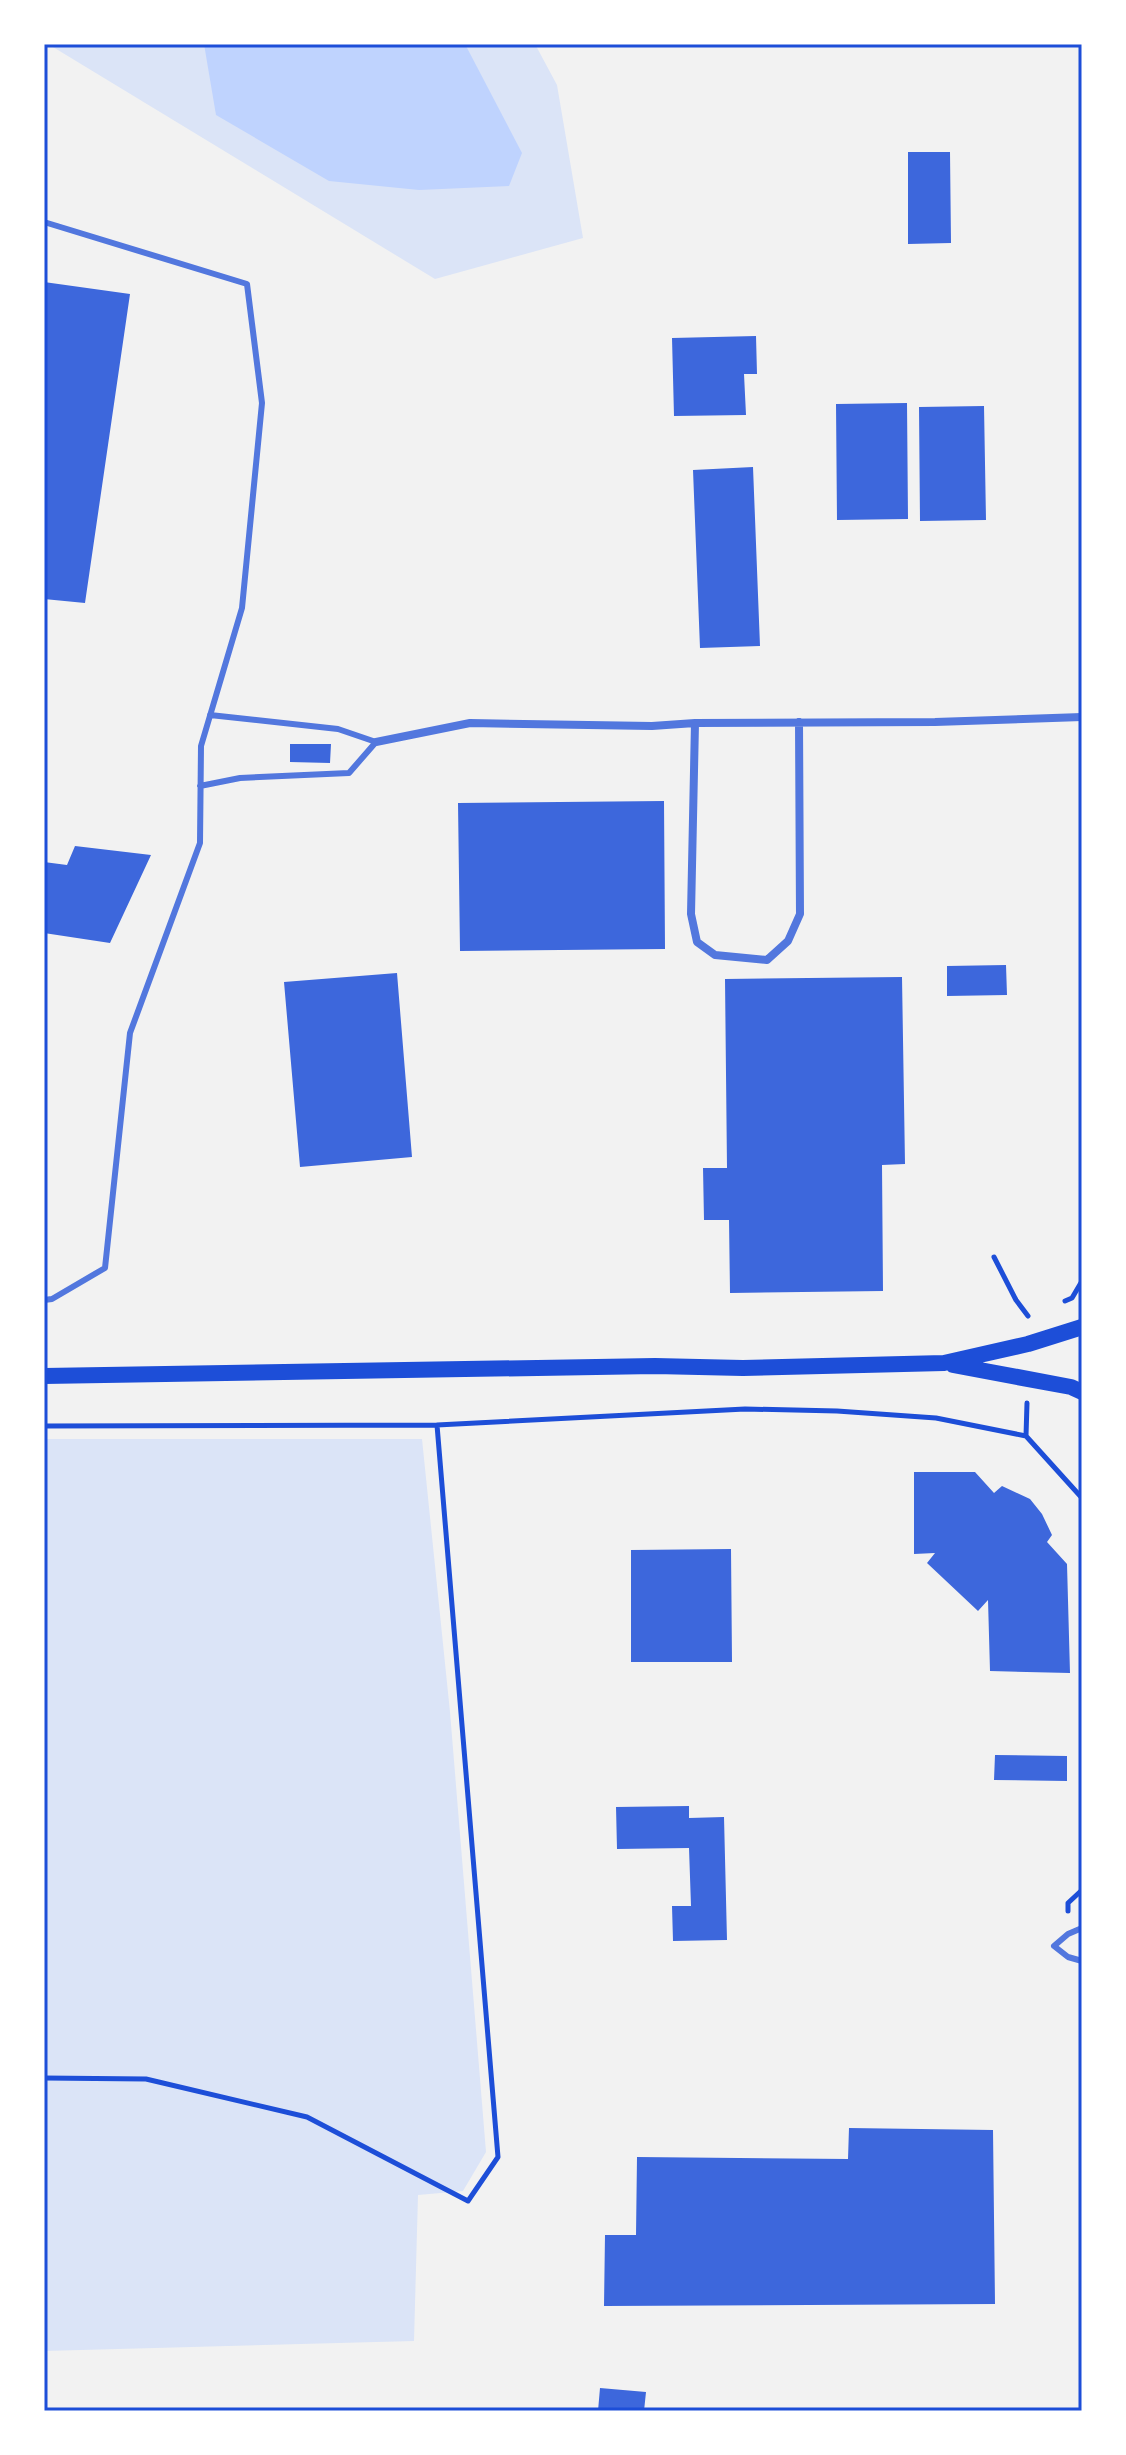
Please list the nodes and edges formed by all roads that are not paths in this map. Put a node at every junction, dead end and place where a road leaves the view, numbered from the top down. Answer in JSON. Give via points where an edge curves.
{"nodes":[{"id":1,"x":44,"y":222,"type":"edge"},
{"id":2,"x":210,"y":715,"type":"junction"},
{"id":3,"x":1082,"y":717,"type":"edge"},
{"id":4,"x":799,"y":722,"type":"junction"},
{"id":5,"x":695,"y":723,"type":"junction"},
{"id":6,"x":376,"y":742,"type":"junction"},
{"id":7,"x":200,"y":786,"type":"junction"},
{"id":8,"x":44,"y":1300,"type":"edge"},
{"id":9,"x":1082,"y":1327,"type":"edge"},
{"id":10,"x":944,"y":1363,"type":"junction"},
{"id":11,"x":44,"y":1376,"type":"edge"},
{"id":12,"x":1082,"y":1392,"type":"edge"},
{"id":13,"x":1082,"y":1928,"type":"edge"},
{"id":14,"x":1082,"y":1961,"type":"edge"}],
"edges":[{"from":1,"to":2,"type":"lane","via":[[247,284],[262,403],[242,608]]},
{"from":2,"to":6,"type":"lane","via":[[338,729]]},
{"from":2,"to":7,"type":"lane","via":[[201,746]]},
{"from":3,"to":4,"type":"street"},
{"from":4,"to":5,"type":"street"},
{"from":4,"to":5,"type":"street","via":[[800,914],[788,941],[767,960],[715,955],[697,942],[691,914]]},
{"from":5,"to":6,"type":"street","via":[[470,723]]},
{"from":6,"to":7,"type":"lane","via":[[349,773],[240,778]]},
{"from":7,"to":8,"type":"lane","via":[[200,843],[130,1033],[105,1268]]},
{"from":9,"to":10,"type":"main road"},
{"from":10,"to":11,"type":"main road"},
{"from":10,"to":12,"type":"main road"},
{"from":13,"to":14,"type":"lane","via":[[1054,1946]]}]}
